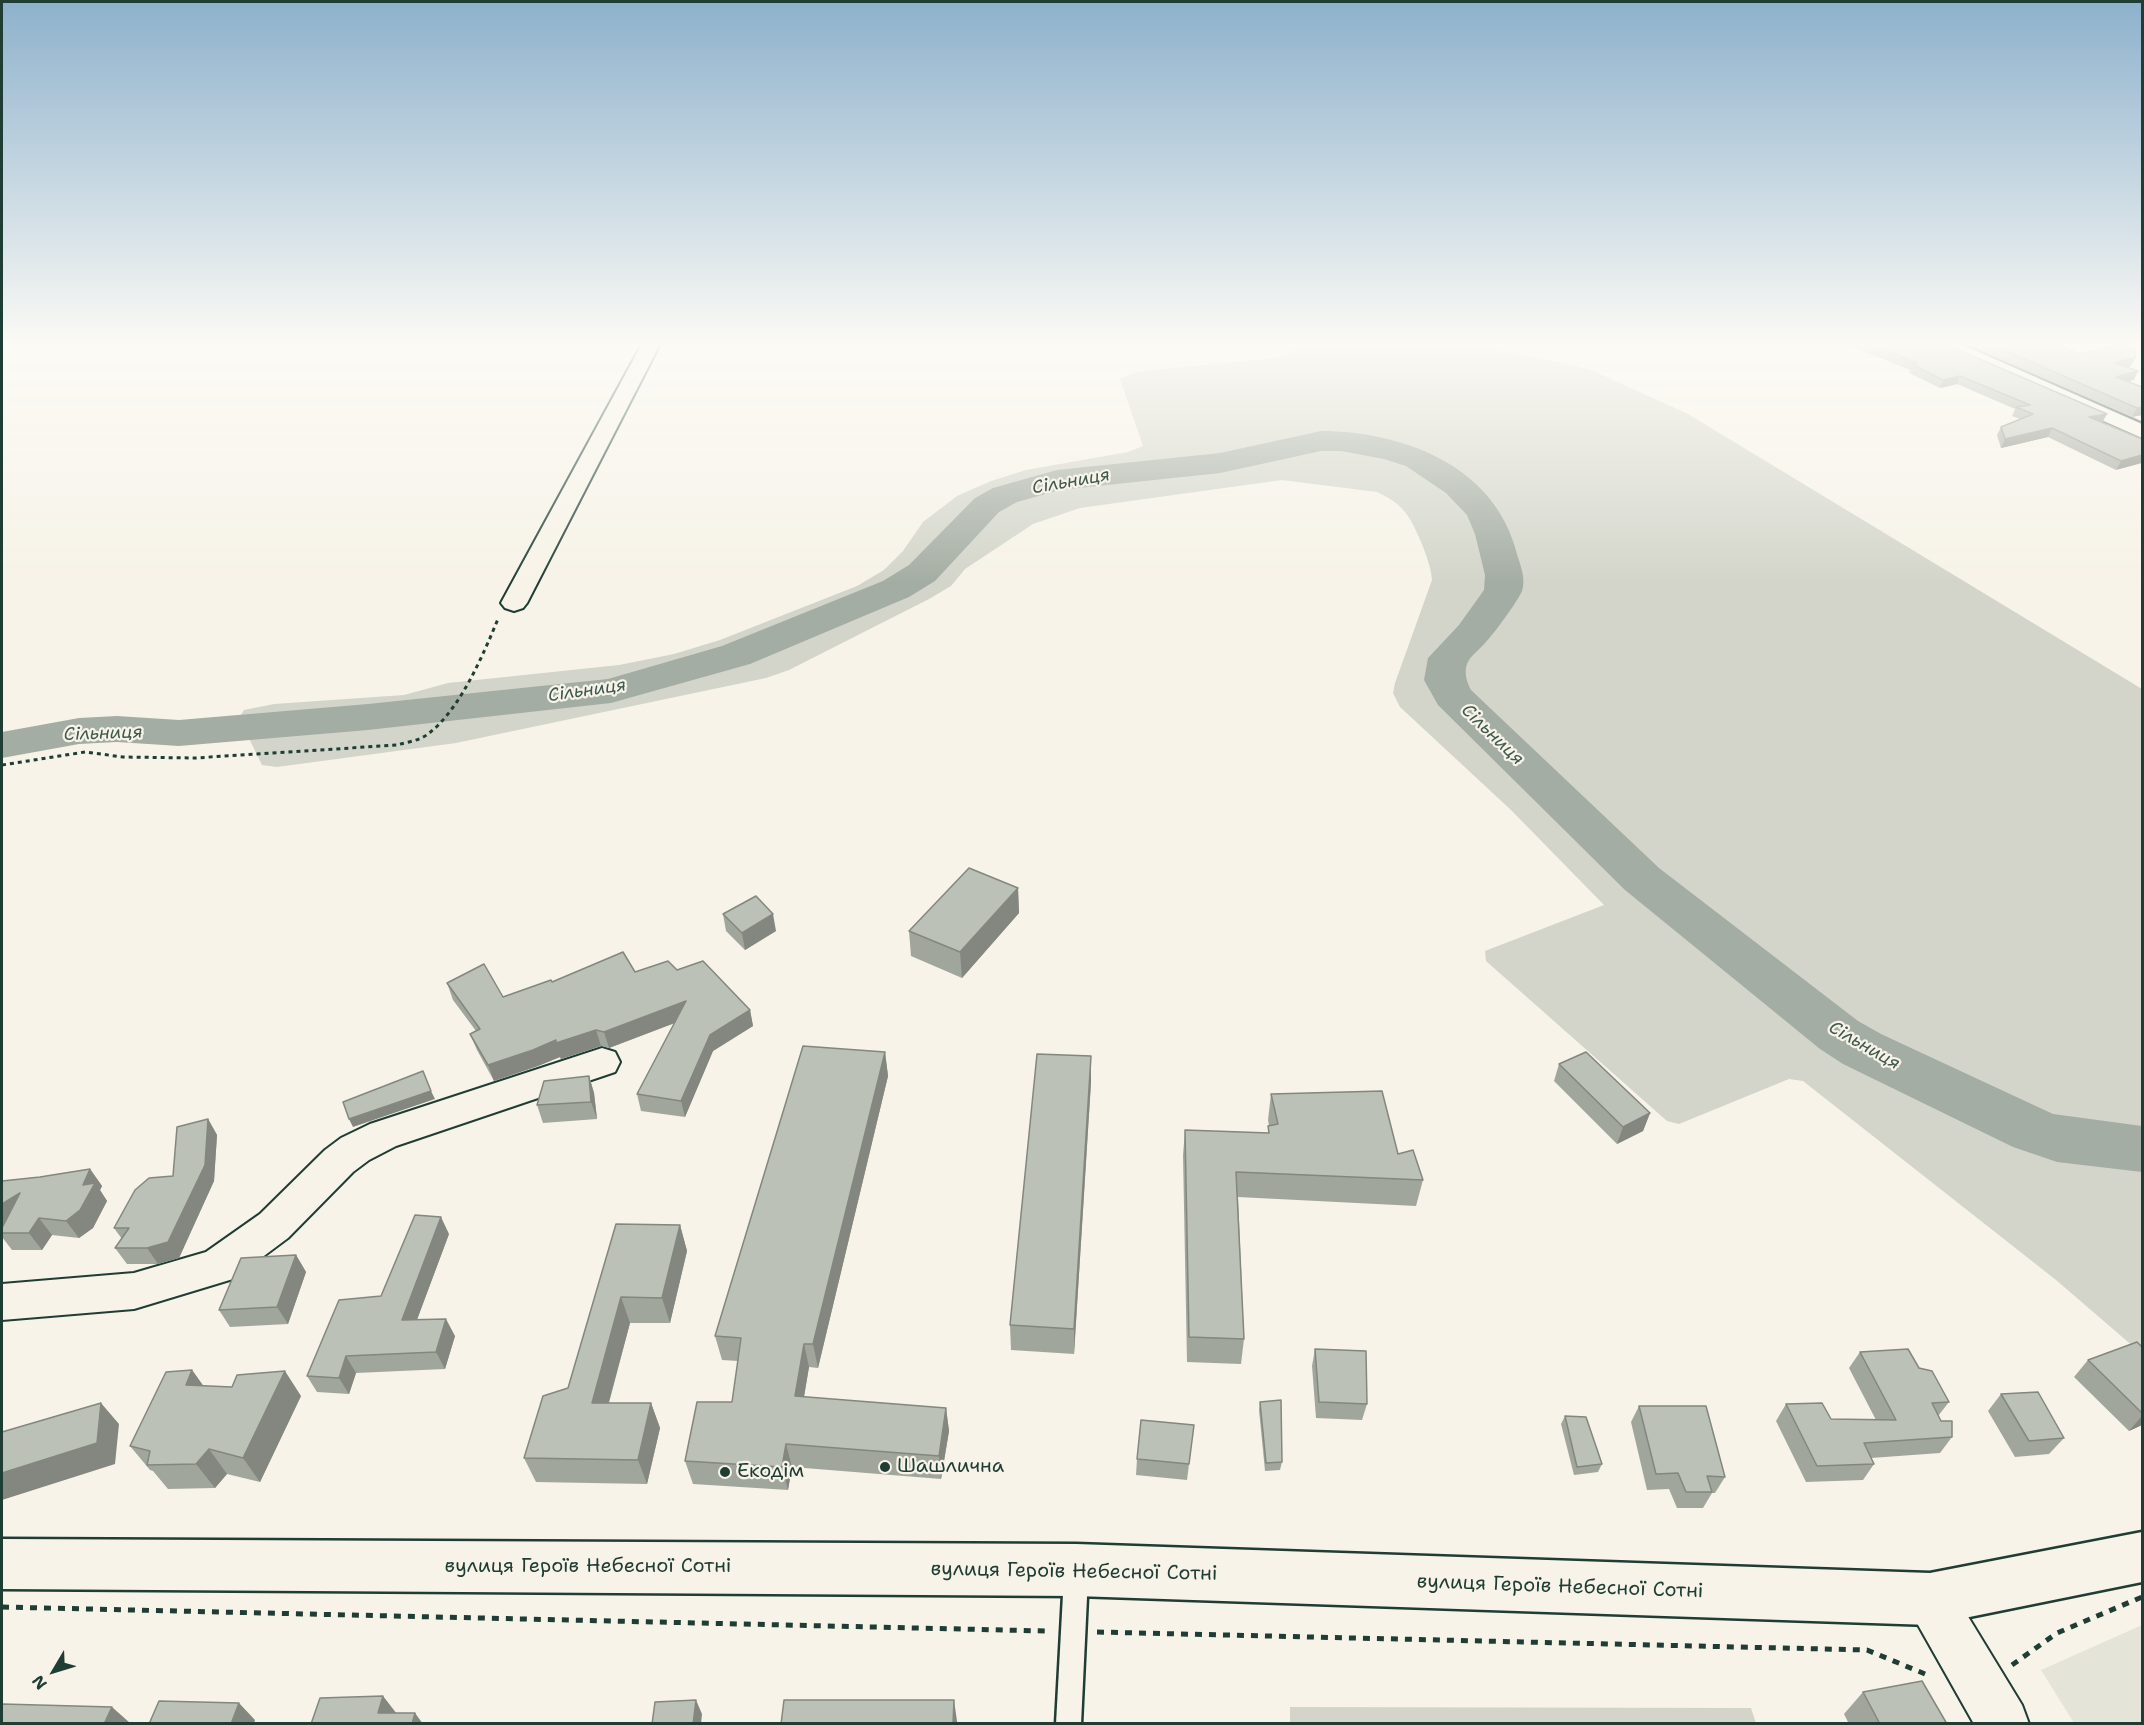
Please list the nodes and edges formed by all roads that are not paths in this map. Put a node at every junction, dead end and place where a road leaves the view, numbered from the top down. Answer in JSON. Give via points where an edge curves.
{"nodes":[{"id":1,"x":609,"y":422,"type":"edge"},
{"id":2,"x":2121,"y":422,"type":"edge"},
{"id":3,"x":2142,"y":432,"type":"edge"},
{"id":4,"x":514,"y":603,"type":"road end"},
{"id":5,"x":602,"y":1062,"type":"dead end"},
{"id":6,"x":2,"y":1302,"type":"edge"},
{"id":7,"x":2142,"y":1557,"type":"edge"},
{"id":8,"x":2,"y":1564,"type":"edge"},
{"id":9,"x":1076,"y":1570,"type":"junction"},
{"id":10,"x":1930,"y":1599,"type":"junction"},
{"id":11,"x":1068,"y":1724,"type":"edge"},
{"id":12,"x":2003,"y":1724,"type":"edge"}],
"edges":[{"from":1,"to":4,"type":"street"},
{"from":2,"to":3,"type":"main road"},
{"from":5,"to":6,"type":"street","via":[[383,1135],[355,1149],[274,1226],[219,1266],[134,1291]]},
{"from":7,"to":10,"type":"main road","name":"вулиця Героїв Небесної Сотні"},
{"from":8,"to":9,"type":"main road","name":"вулиця Героїв Небесної Сотні"},
{"from":9,"to":10,"type":"main road","name":"вулиця Героїв Небесної Сотні"},
{"from":9,"to":11,"type":"lane"},
{"from":10,"to":12,"type":"street"}]}
